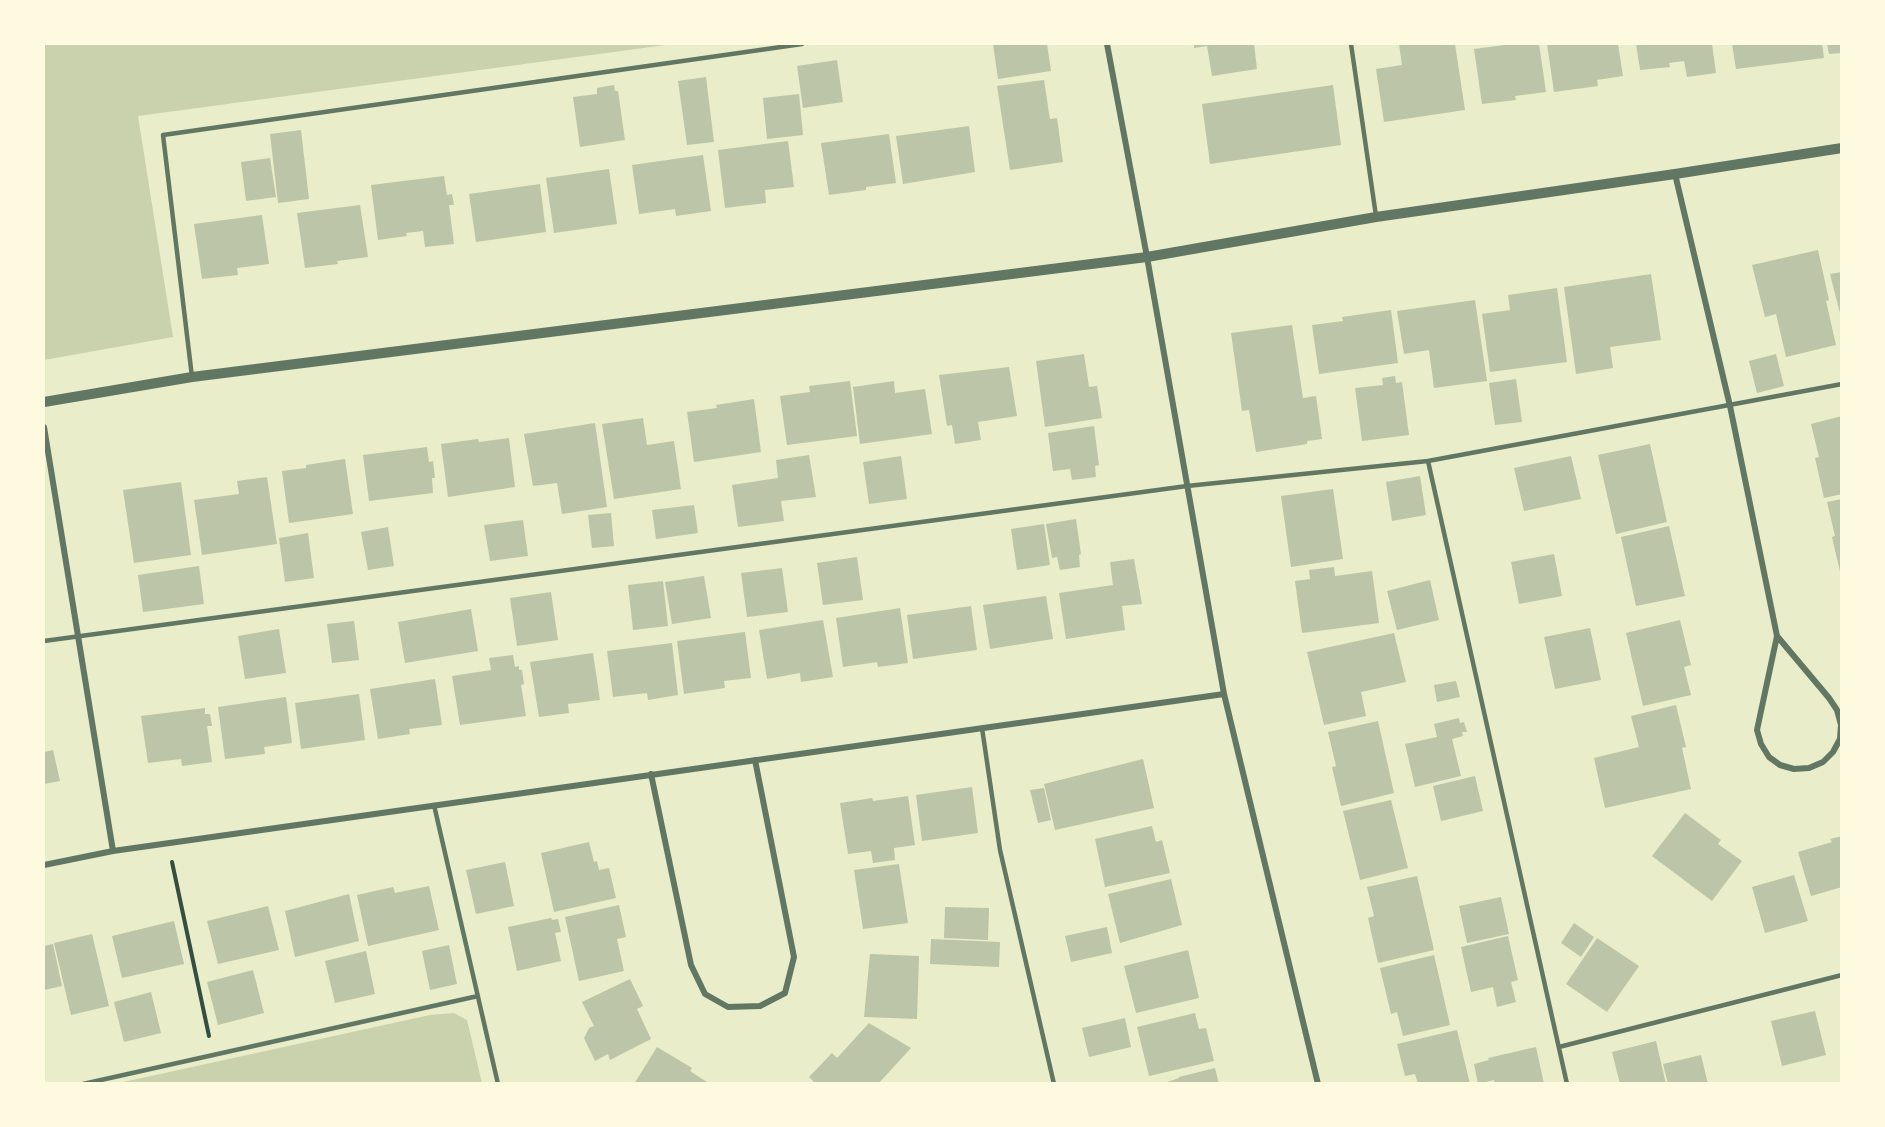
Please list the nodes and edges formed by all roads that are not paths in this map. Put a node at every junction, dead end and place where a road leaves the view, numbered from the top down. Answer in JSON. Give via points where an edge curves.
{"nodes":[{"id":1,"x":802,"y":44,"type":"edge"},
{"id":2,"x":1107,"y":44,"type":"edge"},
{"id":3,"x":1351,"y":44,"type":"edge"},
{"id":4,"x":1842,"y":148,"type":"edge"},
{"id":5,"x":1675,"y":174,"type":"junction"},
{"id":6,"x":1376,"y":217,"type":"junction"},
{"id":7,"x":1147,"y":257,"type":"junction"},
{"id":8,"x":192,"y":377,"type":"junction"},
{"id":9,"x":1842,"y":384,"type":"edge"},
{"id":10,"x":44,"y":402,"type":"edge"},
{"id":11,"x":1730,"y":406,"type":"junction"},
{"id":12,"x":44,"y":427,"type":"edge"},
{"id":13,"x":1428,"y":461,"type":"junction"},
{"id":14,"x":1187,"y":486,"type":"junction"},
{"id":15,"x":78,"y":636,"type":"junction"},
{"id":16,"x":1777,"y":636,"type":"junction"},
{"id":17,"x":44,"y":641,"type":"edge"},
{"id":18,"x":1224,"y":694,"type":"junction"},
{"id":19,"x":982,"y":728,"type":"junction"},
{"id":20,"x":755,"y":760,"type":"junction"},
{"id":21,"x":651,"y":774,"type":"junction"},
{"id":22,"x":434,"y":805,"type":"junction"},
{"id":23,"x":113,"y":851,"type":"junction"},
{"id":24,"x":44,"y":865,"type":"edge"},
{"id":25,"x":1842,"y":975,"type":"edge"},
{"id":26,"x":478,"y":996,"type":"junction"},
{"id":27,"x":1559,"y":1047,"type":"junction"},
{"id":28,"x":83,"y":1083,"type":"edge"},
{"id":29,"x":498,"y":1083,"type":"edge"},
{"id":30,"x":1054,"y":1083,"type":"edge"},
{"id":31,"x":1318,"y":1083,"type":"edge"},
{"id":32,"x":1568,"y":1083,"type":"edge"}],
"edges":[{"from":1,"to":8,"type":"lane","via":[[163,135]]},
{"from":2,"to":7,"type":"street"},
{"from":3,"to":6,"type":"lane"},
{"from":4,"to":5,"type":"street"},
{"from":5,"to":6,"type":"street"},
{"from":5,"to":11,"type":"street"},
{"from":6,"to":7,"type":"street"},
{"from":7,"to":8,"type":"street"},
{"from":7,"to":14,"type":"street"},
{"from":8,"to":10,"type":"street"},
{"from":9,"to":11,"type":"lane"},
{"from":11,"to":13,"type":"lane"},
{"from":11,"to":16,"type":"street"},
{"from":12,"to":15,"type":"street"},
{"from":13,"to":14,"type":"lane"},
{"from":13,"to":27,"type":"lane"},
{"from":14,"to":15,"type":"lane"},
{"from":14,"to":18,"type":"street"},
{"from":15,"to":17,"type":"lane"},
{"from":15,"to":23,"type":"street"},
{"from":16,"to":16,"type":"street","via":[[1757,730],[1769,757],[1794,769],[1809,768],[1823,762],[1840,739],[1838,710]]},
{"from":18,"to":19,"type":"street"},
{"from":18,"to":31,"type":"street"},
{"from":19,"to":20,"type":"street"},
{"from":19,"to":30,"type":"lane","via":[[1000,850]]},
{"from":20,"to":21,"type":"street"},
{"from":20,"to":21,"type":"street","via":[[794,957],[785,993],[760,1006],[728,1007],[705,994],[691,965]]},
{"from":21,"to":22,"type":"street"},
{"from":22,"to":23,"type":"street"},
{"from":22,"to":26,"type":"lane"},
{"from":23,"to":24,"type":"street"},
{"from":25,"to":27,"type":"lane"},
{"from":26,"to":28,"type":"lane"},
{"from":26,"to":29,"type":"lane"},
{"from":27,"to":32,"type":"lane"}]}
